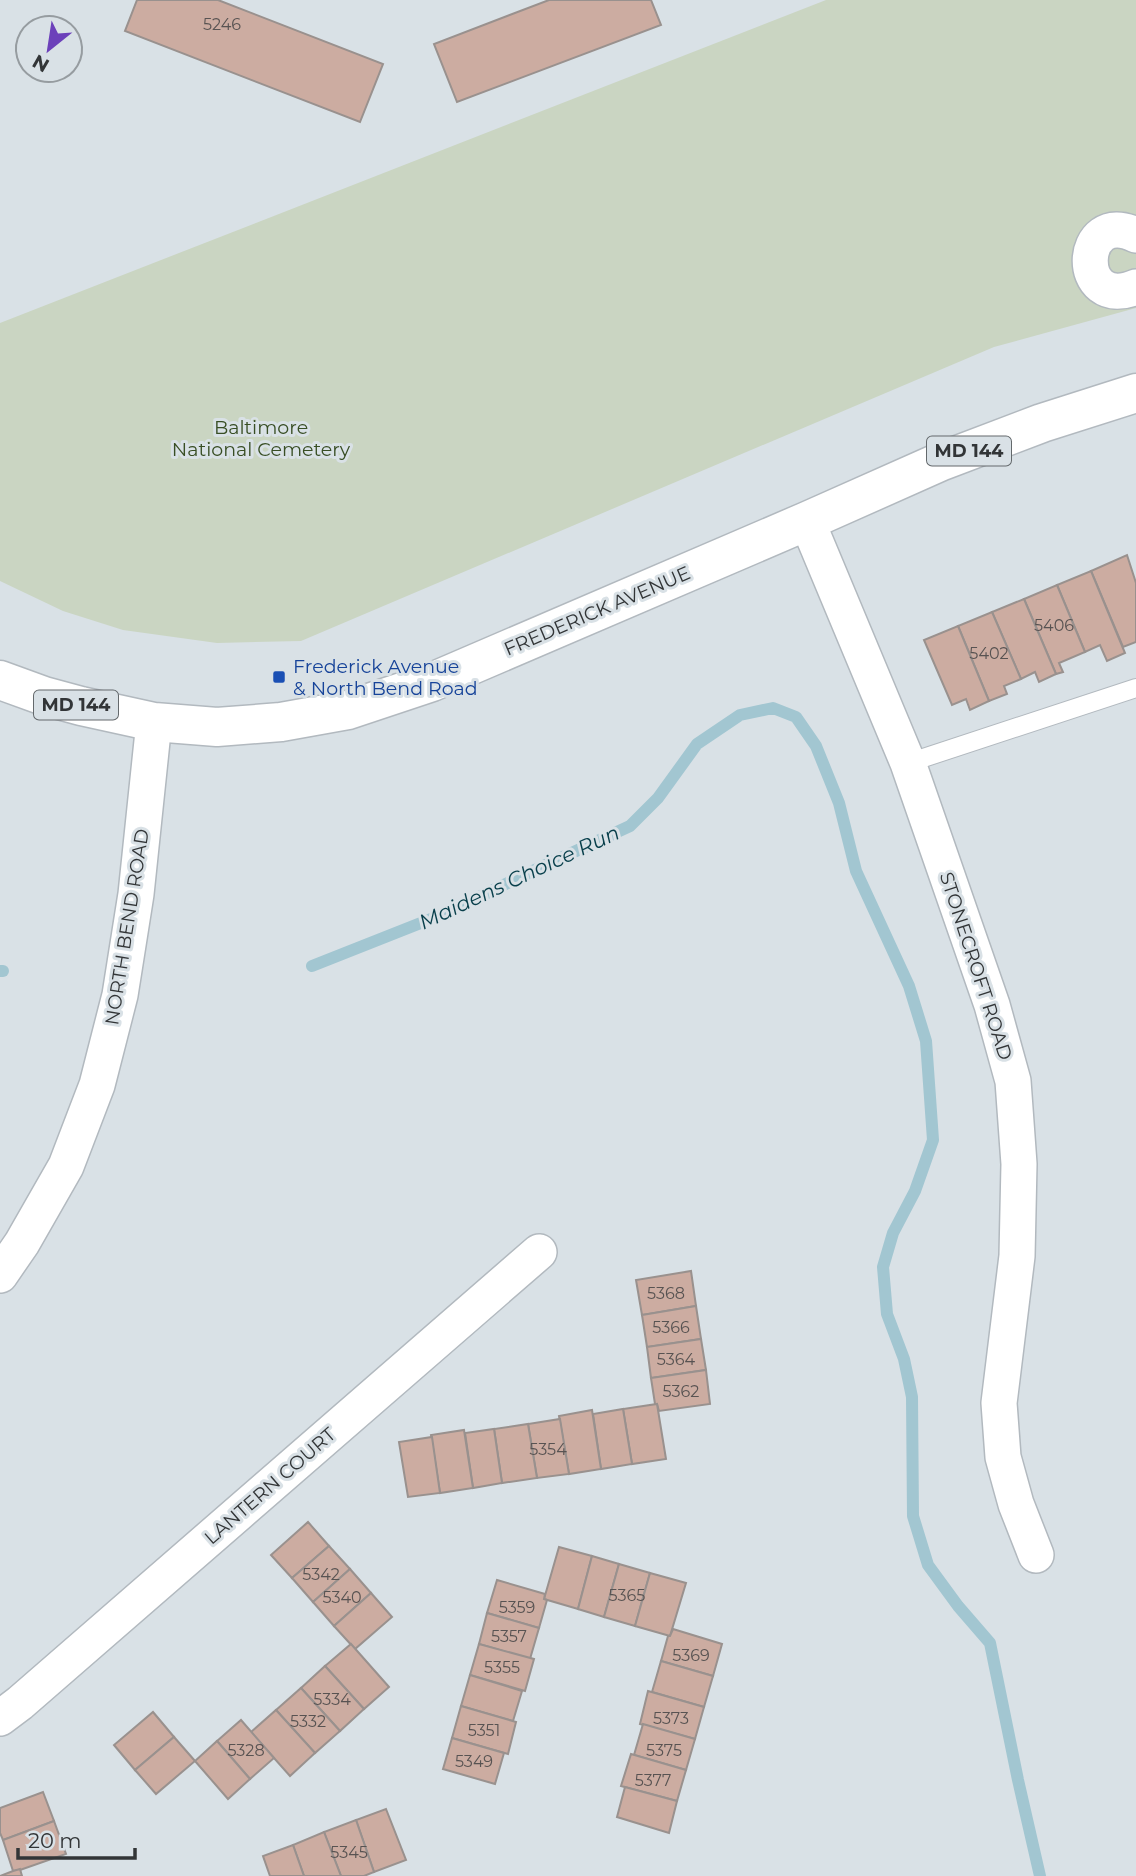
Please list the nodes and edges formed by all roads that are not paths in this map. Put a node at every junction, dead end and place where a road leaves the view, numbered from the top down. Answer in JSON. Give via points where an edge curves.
{"nodes":[{"id":1,"x":1136,"y":235,"type":"edge"},
{"id":2,"x":1136,"y":287,"type":"edge"},
{"id":3,"x":1136,"y":393,"type":"edge"},
{"id":4,"x":807,"y":522,"type":"junction"},
{"id":5,"x":0,"y":680,"type":"edge"},
{"id":6,"x":1136,"y":688,"type":"edge"},
{"id":7,"x":154,"y":722,"type":"junction"},
{"id":8,"x":908,"y":763,"type":"junction"},
{"id":9,"x":539,"y":1252,"type":"dead end"},
{"id":10,"x":0,"y":1275,"type":"edge"},
{"id":11,"x":1036,"y":1555,"type":"dead end"},
{"id":12,"x":0,"y":1718,"type":"edge"}],
"edges":[{"from":1,"to":2,"type":"street","via":[[1109,231],[1094,244],[1088,263],[1106,288],[1126,291]]},
{"from":3,"to":4,"type":"main road","name":"FREDERICK AVENUE","number":"MD 144","via":[[942,461]]},
{"from":4,"to":7,"type":"main road","name":"FREDERICK AVENUE","number":"MD 144","via":[[432,682],[348,710],[217,727]]},
{"from":4,"to":8,"type":"street","name":"STONECROFT ROAD"},
{"from":5,"to":7,"type":"main road","name":"FREDERICK AVENUE","number":"MD 144","via":[[44,696]]},
{"from":6,"to":8,"type":"lane"},
{"from":7,"to":10,"type":"street","name":"NORTH BEND ROAD","via":[[136,894],[120,995],[97,1085],[66,1166]]},
{"from":8,"to":11,"type":"street","name":"STONECROFT ROAD","via":[[992,1004],[1013,1081],[1019,1164],[1017,1256],[999,1403],[1003,1457]]},
{"from":9,"to":12,"type":"street","name":"LANTERN COURT"}]}
